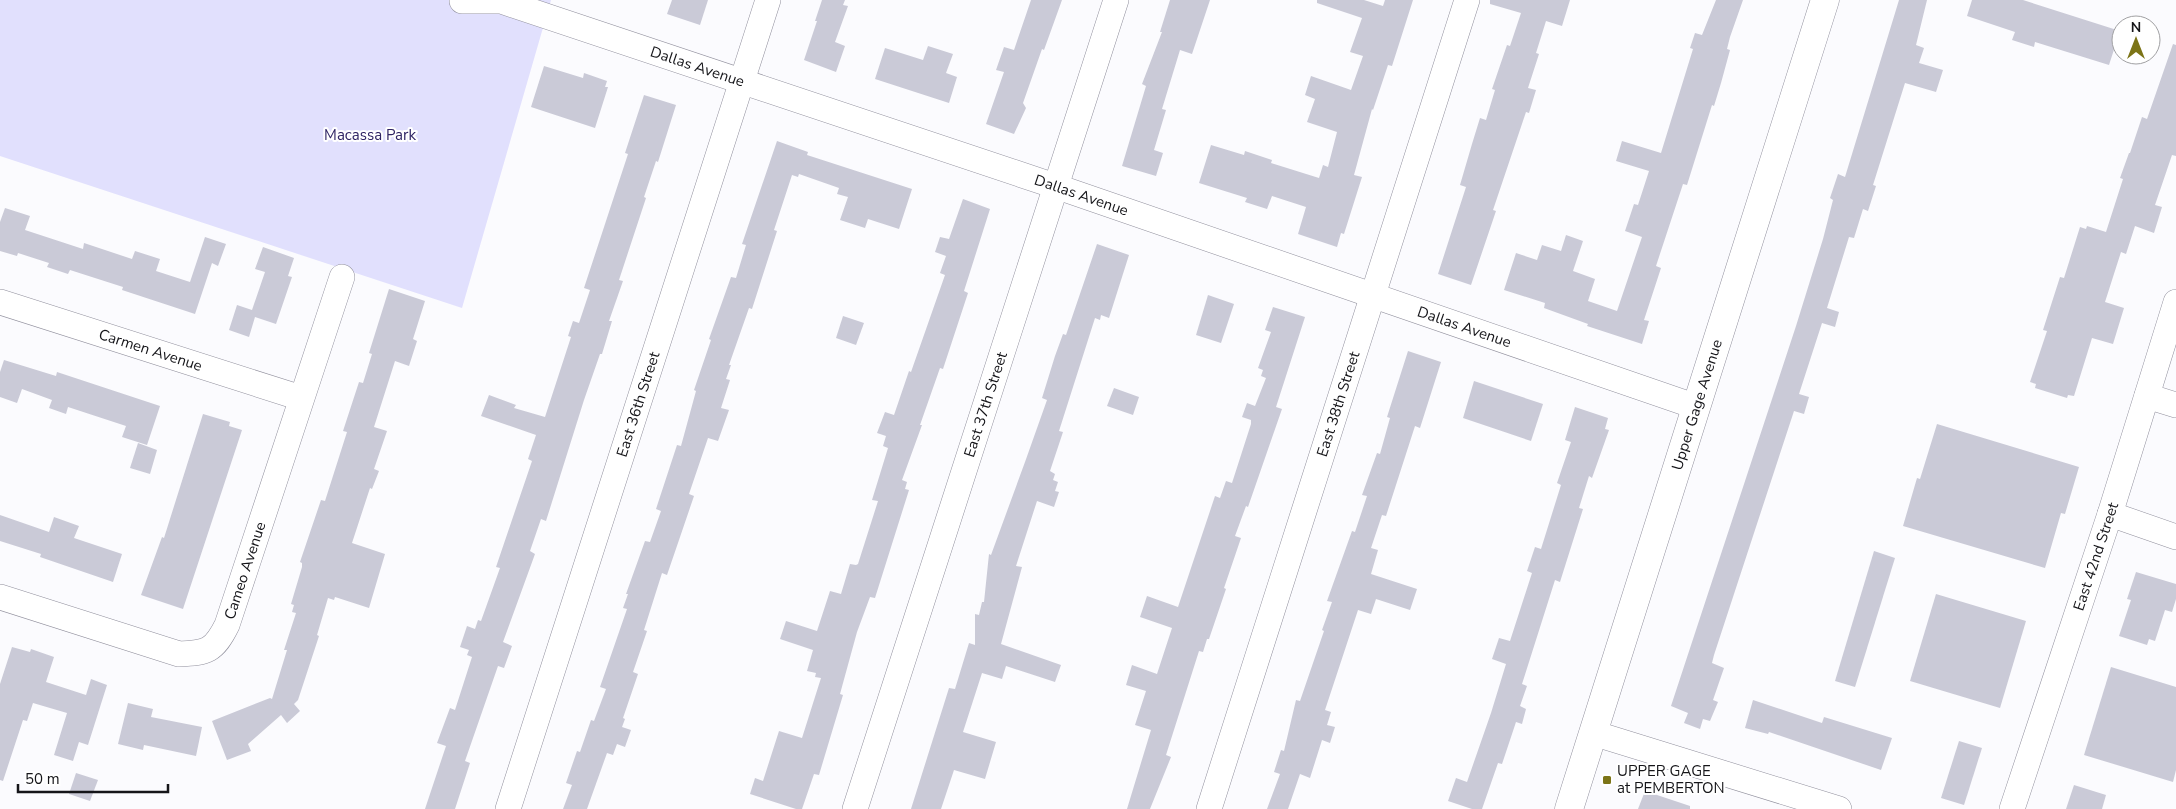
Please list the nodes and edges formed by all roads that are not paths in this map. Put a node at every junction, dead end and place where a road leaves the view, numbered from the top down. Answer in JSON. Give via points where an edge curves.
{"nodes":[{"id":1,"x":768,"y":0,"type":"edge"},
{"id":2,"x":1116,"y":0,"type":"edge"},
{"id":3,"x":1467,"y":0,"type":"edge"},
{"id":4,"x":1825,"y":0,"type":"edge"},
{"id":5,"x":462,"y":1,"type":"edge"},
{"id":6,"x":742,"y":80,"type":"junction"},
{"id":7,"x":1055,"y":186,"type":"junction"},
{"id":8,"x":342,"y":277,"type":"dead end"},
{"id":9,"x":1374,"y":296,"type":"junction"},
{"id":10,"x":0,"y":302,"type":"edge"},
{"id":11,"x":2176,"y":302,"type":"edge"},
{"id":12,"x":2147,"y":396,"type":"junction"},
{"id":13,"x":301,"y":398,"type":"junction"},
{"id":14,"x":2176,"y":405,"type":"edge"},
{"id":15,"x":1697,"y":406,"type":"junction"},
{"id":16,"x":2110,"y":514,"type":"junction"},
{"id":17,"x":2176,"y":537,"type":"edge"},
{"id":18,"x":0,"y":597,"type":"edge"},
{"id":19,"x":1593,"y":733,"type":"junction"},
{"id":20,"x":508,"y":809,"type":"edge"},
{"id":21,"x":855,"y":809,"type":"edge"},
{"id":22,"x":1209,"y":809,"type":"edge"},
{"id":23,"x":1569,"y":809,"type":"edge"},
{"id":24,"x":1839,"y":809,"type":"edge"},
{"id":25,"x":2012,"y":809,"type":"edge"}],
"edges":[{"from":1,"to":6,"type":"street","name":"East 36th Street"},
{"from":2,"to":7,"type":"street","name":"East 37th Street"},
{"from":3,"to":9,"type":"street","name":"East 38th Street"},
{"from":4,"to":15,"type":"main road","name":"Upper Gage Avenue"},
{"from":5,"to":6,"type":"street","name":"Dallas Avenue","via":[[501,1]]},
{"from":6,"to":7,"type":"street","name":"Dallas Avenue"},
{"from":6,"to":20,"type":"street","name":"East 36th Street"},
{"from":7,"to":9,"type":"street","name":"Dallas Avenue"},
{"from":7,"to":21,"type":"street","name":"East 37th Street"},
{"from":8,"to":13,"type":"street","name":"Cameo Avenue"},
{"from":9,"to":15,"type":"street","name":"Dallas Avenue"},
{"from":9,"to":22,"type":"street","name":"East 38th Street"},
{"from":10,"to":13,"type":"street","name":"Carmen Avenue"},
{"from":11,"to":12,"type":"street","name":"East 42nd Street"},
{"from":12,"to":14,"type":"street"},
{"from":12,"to":16,"type":"street","name":"East 42nd Street"},
{"from":13,"to":18,"type":"street","name":"Cameo Avenue","via":[[227,625],[218,643],[200,654],[179,654]]},
{"from":15,"to":19,"type":"main road","name":"Upper Gage Avenue"},
{"from":16,"to":17,"type":"street"},
{"from":16,"to":25,"type":"street","name":"East 42nd Street"},
{"from":19,"to":23,"type":"main road","name":"Upper Gage Avenue"},
{"from":19,"to":24,"type":"street"}]}
